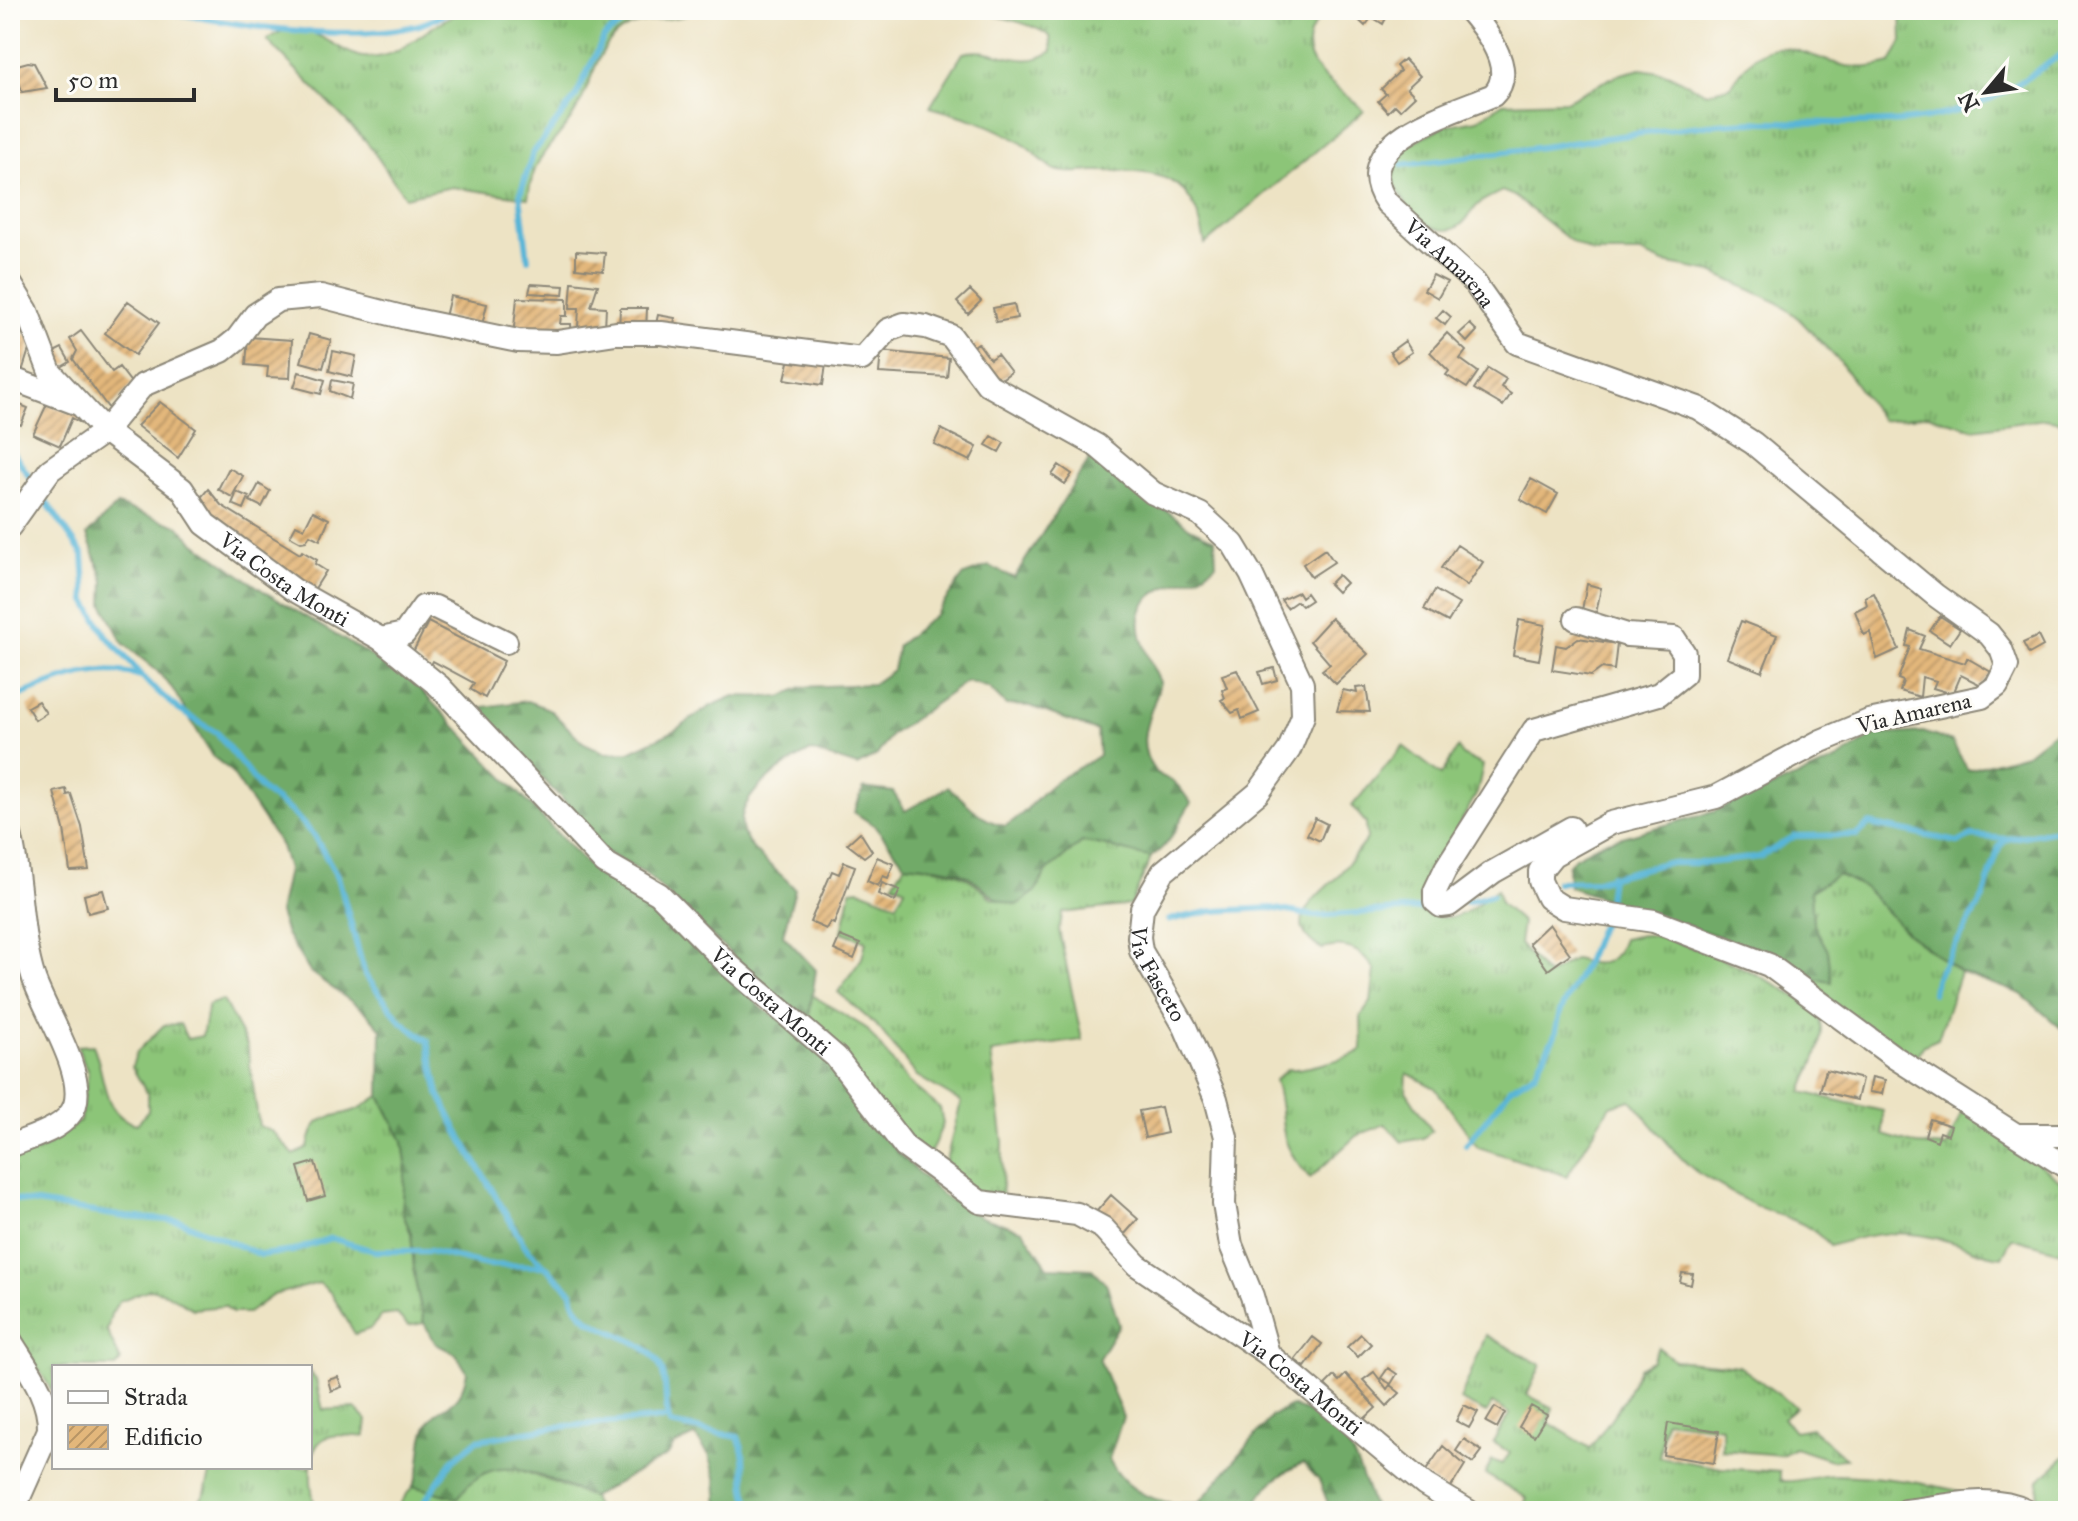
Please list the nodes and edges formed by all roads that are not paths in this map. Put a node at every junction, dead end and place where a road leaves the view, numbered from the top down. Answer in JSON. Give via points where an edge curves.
{"nodes":[{"id":1,"x":1469,"y":10,"type":"edge"},
{"id":2,"x":10,"y":283,"type":"edge"},
{"id":3,"x":10,"y":378,"type":"edge"},
{"id":4,"x":81,"y":405,"type":"junction"},
{"id":5,"x":105,"y":431,"type":"junction"},
{"id":6,"x":10,"y":526,"type":"edge"},
{"id":7,"x":1576,"y":619,"type":"dead end"},
{"id":8,"x":381,"y":639,"type":"junction"},
{"id":9,"x":506,"y":642,"type":"dead end"},
{"id":10,"x":1650,"y":814,"type":"junction"},
{"id":11,"x":10,"y":834,"type":"edge"},
{"id":12,"x":2019,"y":1135,"type":"junction"},
{"id":13,"x":2068,"y":1135,"type":"edge"},
{"id":14,"x":10,"y":1146,"type":"edge"},
{"id":15,"x":2068,"y":1168,"type":"edge"},
{"id":16,"x":10,"y":1340,"type":"edge"},
{"id":17,"x":1268,"y":1354,"type":"junction"},
{"id":18,"x":13,"y":1511,"type":"edge"},
{"id":19,"x":1468,"y":1511,"type":"edge"},
{"id":20,"x":1905,"y":1511,"type":"edge"},
{"id":21,"x":2026,"y":1511,"type":"edge"}],
"edges":[{"from":1,"to":10,"type":"street","name":"Via Amarena","via":[[1496,51],[1500,87],[1389,145],[1377,172],[1387,203],[1474,282],[1517,343],[1698,408],[1753,443],[1989,634],[2005,657],[2006,674],[1982,697],[1869,721],[1716,797]]},
{"from":2,"to":4,"type":"street","name":"Via Costa Monti","via":[[27,311],[50,372]]},
{"from":3,"to":4,"type":"street"},
{"from":4,"to":5,"type":"street","name":"Via Costa Monti"},
{"from":5,"to":6,"type":"street","via":[[50,470]]},
{"from":5,"to":8,"type":"street","name":"Via Costa Monti","via":[[182,489],[205,524],[294,590]]},
{"from":5,"to":17,"type":"street","name":"Via Fasceto","via":[[143,385],[222,351],[255,315],[278,300],[321,296],[518,341],[661,333],[862,359],[895,326],[914,323],[951,336],[987,384],[1096,445],[1153,493],[1200,514],[1233,544],[1284,641],[1304,695],[1298,733],[1258,793],[1163,872],[1142,909],[1139,937],[1141,951],[1185,1027],[1216,1099],[1226,1137],[1224,1204],[1231,1245]]},
{"from":7,"to":10,"type":"street","via":[[1627,635],[1674,638],[1684,653],[1684,674],[1659,694],[1534,730],[1446,868],[1435,901],[1449,905],[1493,872],[1577,825],[1620,810],[1643,808]]},
{"from":8,"to":9,"type":"street","via":[[404,634],[423,607],[435,607]]},
{"from":8,"to":17,"type":"street","name":"Via Costa Monti","via":[[439,686],[605,863],[659,894],[730,966],[836,1057],[905,1147],[980,1202],[1077,1214],[1103,1228],[1137,1265]]},
{"from":10,"to":12,"type":"street","name":"Via Amarena","via":[[1611,823],[1553,855],[1540,871],[1544,894],[1564,908],[1654,921],[1769,965],[1894,1057]]},
{"from":11,"to":14,"type":"street","via":[[28,959],[77,1091],[75,1106],[58,1125]]},
{"from":12,"to":13,"type":"street"},
{"from":12,"to":15,"type":"street","name":"Via Amarena"},
{"from":16,"to":18,"type":"street","via":[[42,1392],[50,1419]]},
{"from":17,"to":19,"type":"street","name":"Via Costa Monti","via":[[1425,1485]]},
{"from":20,"to":21,"type":"street","via":[[1991,1502]]}]}
